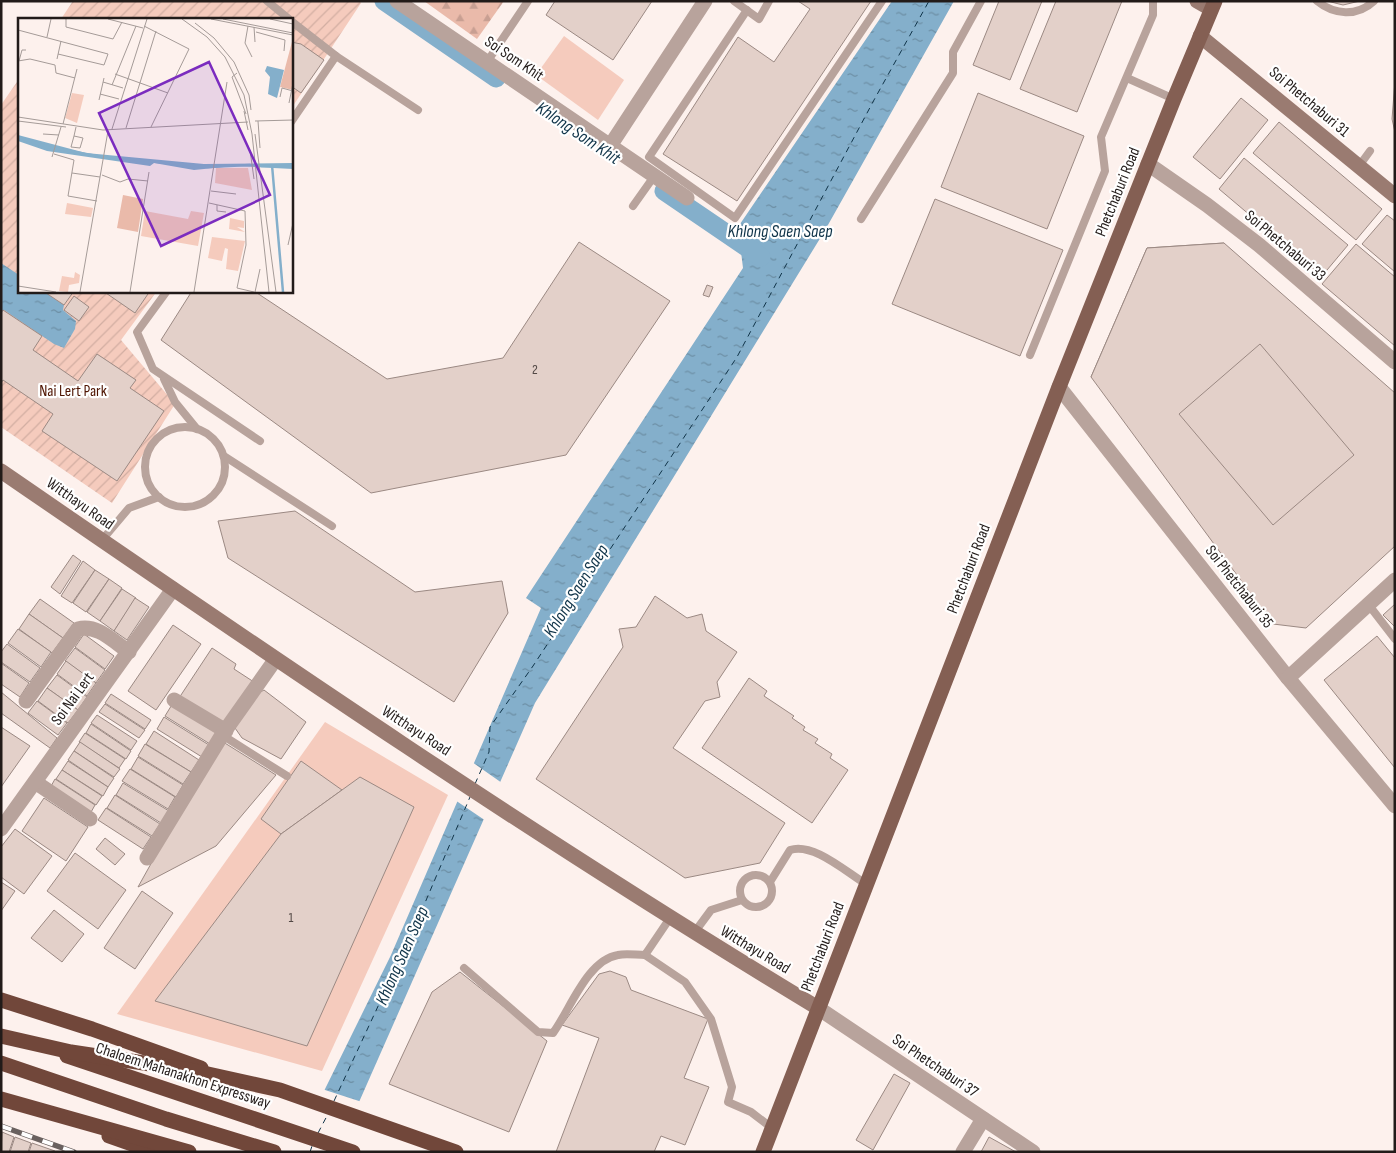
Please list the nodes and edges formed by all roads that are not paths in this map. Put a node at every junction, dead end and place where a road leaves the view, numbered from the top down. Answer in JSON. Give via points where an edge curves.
{"nodes":[{"id":1,"x":267,"y":1,"type":"edge"},
{"id":2,"x":397,"y":1,"type":"edge"},
{"id":3,"x":528,"y":1,"type":"edge"},
{"id":4,"x":705,"y":1,"type":"edge"},
{"id":5,"x":734,"y":1,"type":"edge"},
{"id":6,"x":770,"y":1,"type":"edge"},
{"id":7,"x":882,"y":1,"type":"edge"},
{"id":8,"x":981,"y":1,"type":"edge"},
{"id":9,"x":1154,"y":1,"type":"edge"},
{"id":10,"x":1197,"y":1,"type":"edge"},
{"id":11,"x":1317,"y":1,"type":"edge"},
{"id":12,"x":1374,"y":1,"type":"edge"},
{"id":13,"x":1213,"y":5,"type":"edge"},
{"id":14,"x":747,"y":10,"type":"junction"},
{"id":15,"x":288,"y":18,"type":"edge"},
{"id":16,"x":292,"y":22,"type":"edge"},
{"id":17,"x":1200,"y":36,"type":"junction"},
{"id":18,"x":336,"y":56,"type":"junction"},
{"id":19,"x":487,"y":62,"type":"junction"},
{"id":20,"x":1126,"y":78,"type":"junction"},
{"id":21,"x":1174,"y":99,"type":"junction"},
{"id":22,"x":418,"y":110,"type":"dead end"},
{"id":23,"x":292,"y":121,"type":"edge"},
{"id":24,"x":610,"y":146,"type":"junction"},
{"id":25,"x":1370,"y":152,"type":"dead end"},
{"id":26,"x":1148,"y":164,"type":"junction"},
{"id":27,"x":1359,"y":166,"type":"junction"},
{"id":28,"x":655,"y":175,"type":"junction"},
{"id":29,"x":1395,"y":196,"type":"edge"},
{"id":30,"x":687,"y":198,"type":"dead end"},
{"id":31,"x":633,"y":206,"type":"dead end"},
{"id":32,"x":861,"y":219,"type":"dead end"},
{"id":33,"x":166,"y":292,"type":"edge"},
{"id":34,"x":1030,"y":355,"type":"dead end"},
{"id":35,"x":1395,"y":362,"type":"edge"},
{"id":36,"x":163,"y":378,"type":"junction"},
{"id":37,"x":1058,"y":387,"type":"junction"},
{"id":38,"x":197,"y":429,"type":"junction"},
{"id":39,"x":260,"y":442,"type":"dead end"},
{"id":40,"x":224,"y":456,"type":"junction"},
{"id":41,"x":1,"y":471,"type":"edge"},
{"id":42,"x":159,"y":497,"type":"junction"},
{"id":43,"x":332,"y":526,"type":"dead end"},
{"id":44,"x":102,"y":540,"type":"junction"},
{"id":45,"x":1395,"y":580,"type":"edge"},
{"id":46,"x":173,"y":590,"type":"junction"},
{"id":47,"x":1368,"y":604,"type":"junction"},
{"id":48,"x":1395,"y":639,"type":"edge"},
{"id":49,"x":128,"y":652,"type":"junction"},
{"id":50,"x":275,"y":660,"type":"junction"},
{"id":51,"x":1288,"y":678,"type":"junction"},
{"id":52,"x":174,"y":700,"type":"dead end"},
{"id":53,"x":26,"y":702,"type":"dead end"},
{"id":54,"x":224,"y":733,"type":"junction"},
{"id":55,"x":287,"y":776,"type":"dead end"},
{"id":56,"x":35,"y":782,"type":"junction"},
{"id":57,"x":1395,"y":806,"type":"edge"},
{"id":58,"x":90,"y":820,"type":"dead end"},
{"id":59,"x":1,"y":829,"type":"edge"},
{"id":60,"x":147,"y":858,"type":"dead end"},
{"id":61,"x":770,"y":882,"type":"junction"},
{"id":62,"x":866,"y":884,"type":"junction"},
{"id":63,"x":742,"y":900,"type":"junction"},
{"id":64,"x":670,"y":918,"type":"junction"},
{"id":65,"x":694,"y":933,"type":"junction"},
{"id":66,"x":645,"y":955,"type":"junction"},
{"id":67,"x":464,"y":968,"type":"dead end"},
{"id":68,"x":1,"y":1000,"type":"edge"},
{"id":69,"x":818,"y":1008,"type":"junction"},
{"id":70,"x":1,"y":1035,"type":"edge"},
{"id":71,"x":1,"y":1064,"type":"edge"},
{"id":72,"x":1,"y":1099,"type":"edge"},
{"id":73,"x":983,"y":1119,"type":"junction"},
{"id":74,"x":772,"y":1128,"type":"junction"},
{"id":75,"x":430,"y":1151,"type":"edge"},
{"id":76,"x":155,"y":1152,"type":"edge"},
{"id":77,"x":189,"y":1152,"type":"edge"},
{"id":78,"x":274,"y":1152,"type":"edge"},
{"id":79,"x":353,"y":1152,"type":"edge"},
{"id":80,"x":456,"y":1152,"type":"edge"},
{"id":81,"x":763,"y":1152,"type":"edge"},
{"id":82,"x":963,"y":1152,"type":"edge"},
{"id":83,"x":1033,"y":1152,"type":"edge"}],
"edges":[{"from":1,"to":15,"type":"lane"},
{"from":2,"to":19,"type":"street","name":"Soi Som Khit"},
{"from":3,"to":19,"type":"lane"},
{"from":4,"to":24,"type":"street"},
{"from":5,"to":14,"type":"lane"},
{"from":6,"to":14,"type":"lane","via":[[759,19]]},
{"from":7,"to":14,"type":"lane","via":[[736,218],[650,157]]},
{"from":8,"to":32,"type":"lane","via":[[954,52],[952,73]]},
{"from":9,"to":20,"type":"lane","via":[[1153,15]]},
{"from":10,"to":13,"type":"street"},
{"from":11,"to":12,"type":"lane","via":[[1336,12],[1348,12],[1362,10]]},
{"from":13,"to":17,"type":"main road","name":"Phetchaburi Road"},
{"from":16,"to":18,"type":"lane"},
{"from":17,"to":21,"type":"main road","name":"Phetchaburi Road"},
{"from":17,"to":27,"type":"street","name":"Soi Phetchaburi 31"},
{"from":18,"to":22,"type":"lane"},
{"from":18,"to":23,"type":"lane"},
{"from":19,"to":24,"type":"street","name":"Soi Som Khit"},
{"from":20,"to":21,"type":"lane"},
{"from":20,"to":34,"type":"lane","via":[[1101,137],[1104,171]]},
{"from":21,"to":26,"type":"main road","name":"Phetchaburi Road"},
{"from":24,"to":28,"type":"street","name":"Soi Som Khit"},
{"from":25,"to":27,"type":"lane"},
{"from":26,"to":35,"type":"street","name":"Soi Phetchaburi 33","via":[[1259,245]]},
{"from":26,"to":37,"type":"main road","name":"Phetchaburi Road"},
{"from":27,"to":29,"type":"street","name":"Soi Phetchaburi 31"},
{"from":28,"to":30,"type":"street","name":"Soi Som Khit"},
{"from":28,"to":31,"type":"lane"},
{"from":33,"to":36,"type":"lane","via":[[137,332],[153,369]]},
{"from":36,"to":38,"type":"lane","via":[[175,402]]},
{"from":36,"to":39,"type":"lane"},
{"from":37,"to":51,"type":"street","name":"Soi Phetchaburi 35"},
{"from":37,"to":62,"type":"main road","name":"Phetchaburi Road"},
{"from":38,"to":40,"type":"lane","via":[[212,437]]},
{"from":38,"to":42,"type":"lane","via":[[177,428],[166,432],[149,451],[146,475]]},
{"from":40,"to":42,"type":"lane","via":[[225,475],[220,488],[210,498],[198,505],[184,507]]},
{"from":40,"to":43,"type":"lane"},
{"from":41,"to":44,"type":"street","name":"Witthayu Road"},
{"from":42,"to":44,"type":"lane","via":[[129,508]]},
{"from":44,"to":46,"type":"street","name":"Witthayu Road"},
{"from":45,"to":47,"type":"street"},
{"from":46,"to":49,"type":"street","name":"Soi Nai Lert"},
{"from":46,"to":50,"type":"street","name":"Witthayu Road"},
{"from":47,"to":48,"type":"lane"},
{"from":47,"to":51,"type":"street"},
{"from":49,"to":53,"type":"street","via":[[95,628],[78,628]]},
{"from":49,"to":56,"type":"street","name":"Soi Nai Lert"},
{"from":50,"to":54,"type":"street"},
{"from":50,"to":64,"type":"street","name":"Witthayu Road"},
{"from":51,"to":57,"type":"street","name":"Soi Phetchaburi 35"},
{"from":52,"to":54,"type":"street"},
{"from":54,"to":55,"type":"lane"},
{"from":54,"to":60,"type":"street"},
{"from":56,"to":58,"type":"street"},
{"from":56,"to":59,"type":"street","name":"Soi Nai Lert"},
{"from":61,"to":62,"type":"lane","via":[[790,850],[802,847]]},
{"from":61,"to":63,"type":"lane","via":[[772,895],[765,905],[752,907]]},
{"from":61,"to":63,"type":"lane","via":[[761,875],[750,876],[741,883]]},
{"from":62,"to":69,"type":"main road","name":"Phetchaburi Road"},
{"from":63,"to":65,"type":"lane","via":[[711,910]]},
{"from":64,"to":65,"type":"street","name":"Witthayu Road"},
{"from":64,"to":66,"type":"lane"},
{"from":65,"to":69,"type":"street","name":"Witthayu Road"},
{"from":66,"to":67,"type":"lane","via":[[618,955],[603,960],[591,970],[553,1033],[546,1034],[538,1032]]},
{"from":66,"to":74,"type":"lane","via":[[685,982],[711,1019],[732,1087],[728,1102],[751,1112]]},
{"from":68,"to":75,"type":"highway","bridge":true,"via":[[92,1029]]},
{"from":69,"to":73,"type":"street","name":"Soi Phetchaburi 37"},
{"from":69,"to":74,"type":"main road","name":"Phetchaburi Road"},
{"from":70,"to":79,"type":"highway","name":"Chaloem Mahanakhon Expressway","bridge":true},
{"from":70,"to":80,"type":"highway","bridge":true,"via":[[71,1052],[190,1070],[280,1090]]},
{"from":71,"to":78,"type":"highway"},
{"from":72,"to":76,"type":"highway","bridge":true},
{"from":72,"to":77,"type":"highway","bridge":true},
{"from":73,"to":82,"type":"street"},
{"from":73,"to":83,"type":"street","name":"Soi Phetchaburi 37"},
{"from":74,"to":81,"type":"main road","name":"Phetchaburi Road"}]}
